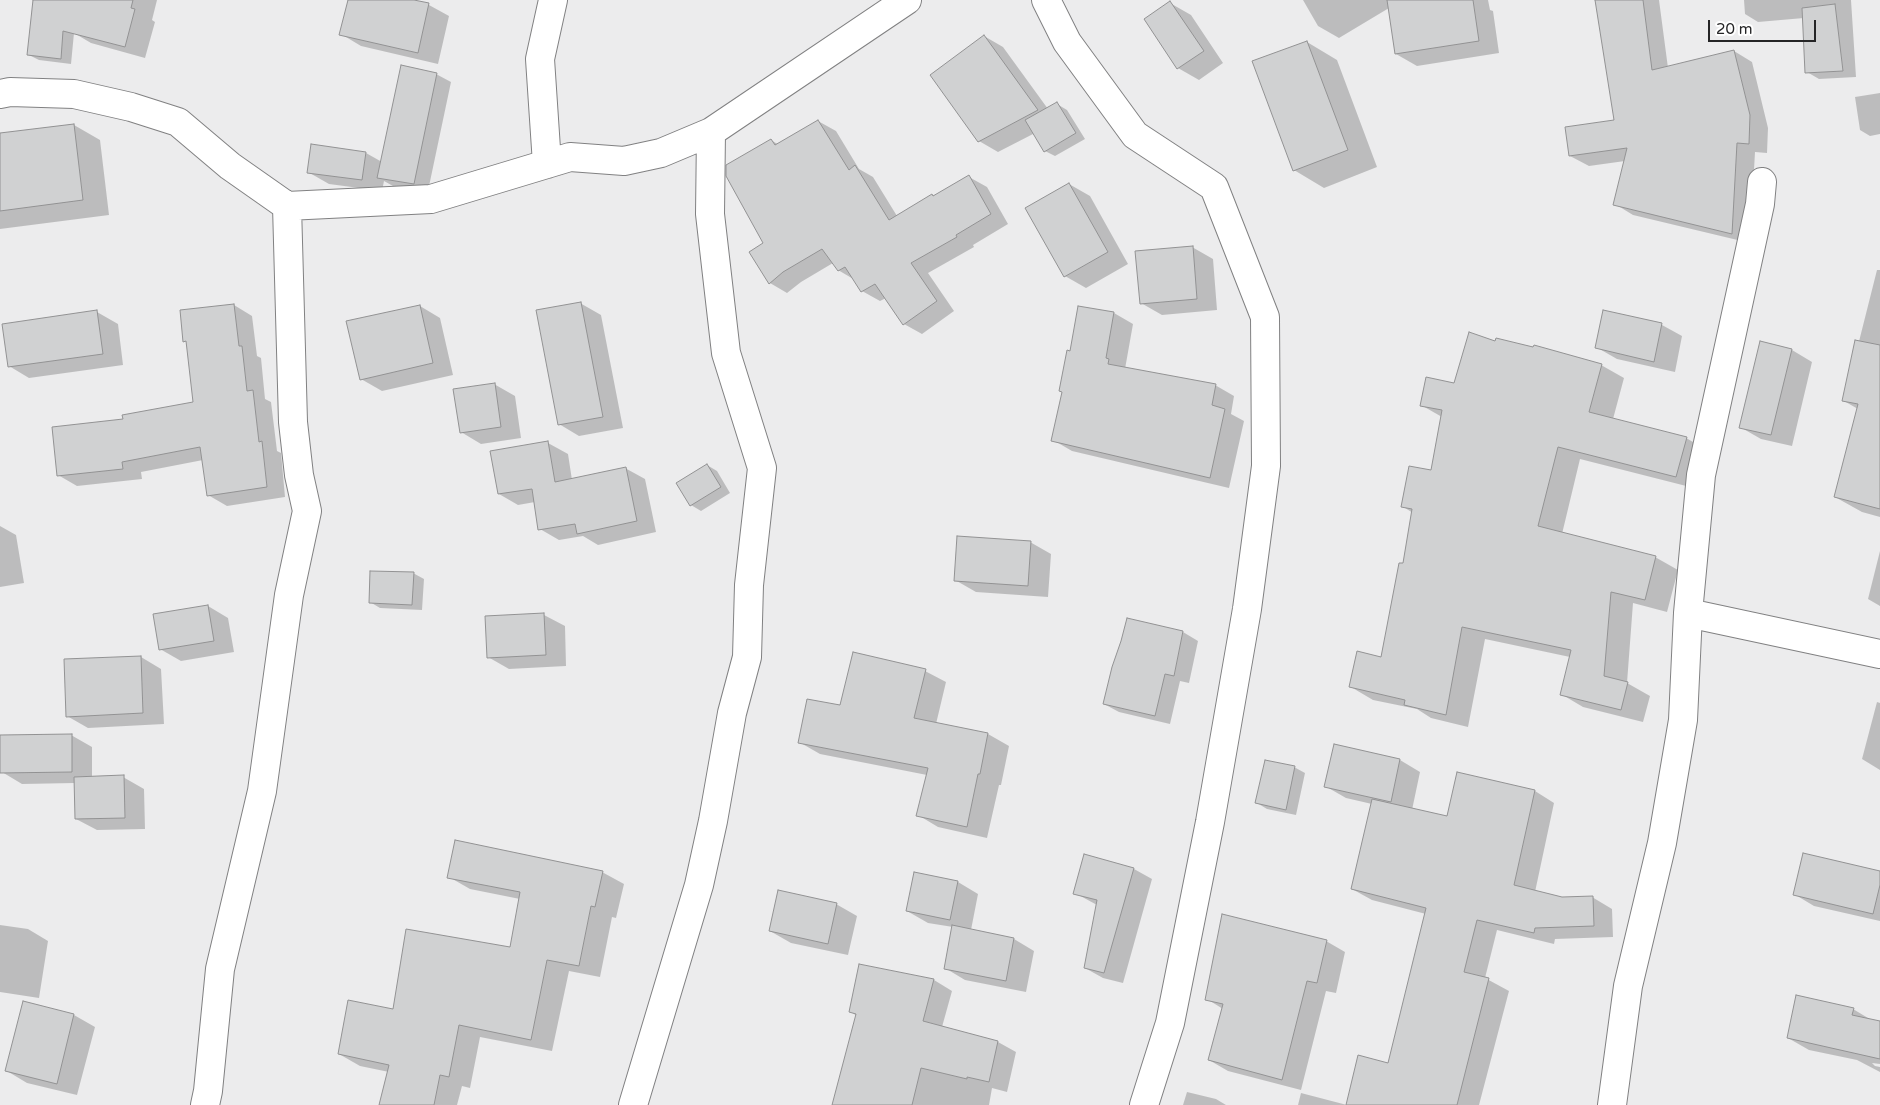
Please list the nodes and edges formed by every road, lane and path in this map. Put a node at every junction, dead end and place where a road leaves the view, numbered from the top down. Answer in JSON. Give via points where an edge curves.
{"nodes":[{"id":1,"x":553,"y":0,"type":"edge"},
{"id":2,"x":907,"y":0,"type":"edge"},
{"id":3,"x":1046,"y":0,"type":"edge"},
{"id":4,"x":0,"y":94,"type":"edge"},
{"id":5,"x":711,"y":132,"type":"junction"},
{"id":6,"x":547,"y":164,"type":"junction"},
{"id":7,"x":1762,"y":182,"type":"dead end"},
{"id":8,"x":287,"y":206,"type":"junction"},
{"id":9,"x":1688,"y":613,"type":"junction"},
{"id":10,"x":1880,"y":654,"type":"edge"},
{"id":11,"x":205,"y":1105,"type":"edge"},
{"id":12,"x":633,"y":1105,"type":"edge"},
{"id":13,"x":1144,"y":1105,"type":"edge"},
{"id":14,"x":1612,"y":1105,"type":"edge"}],
"edges":[{"from":1,"to":6,"type":"street","via":[[540,59]]},
{"from":2,"to":5,"type":"street"},
{"from":3,"to":13,"type":"street","via":[[1067,42],[1135,135],[1214,187],[1265,317],[1266,466],[1247,609],[1210,822],[1170,1023]]},
{"from":4,"to":8,"type":"street","via":[[74,94],[178,122],[230,166]]},
{"from":5,"to":6,"type":"street","via":[[661,153],[624,161],[570,157]]},
{"from":5,"to":12,"type":"street","via":[[710,214],[726,353],[762,468],[749,584],[747,657],[732,713],[714,821],[699,885]]},
{"from":6,"to":8,"type":"street","via":[[431,199]]},
{"from":7,"to":9,"type":"street","via":[[1760,204],[1701,475]]},
{"from":8,"to":11,"type":"street","via":[[293,422],[307,512],[289,595],[262,790],[220,969]]},
{"from":9,"to":10,"type":"street"},
{"from":9,"to":14,"type":"street","via":[[1682,720],[1662,842],[1628,986]]}]}
